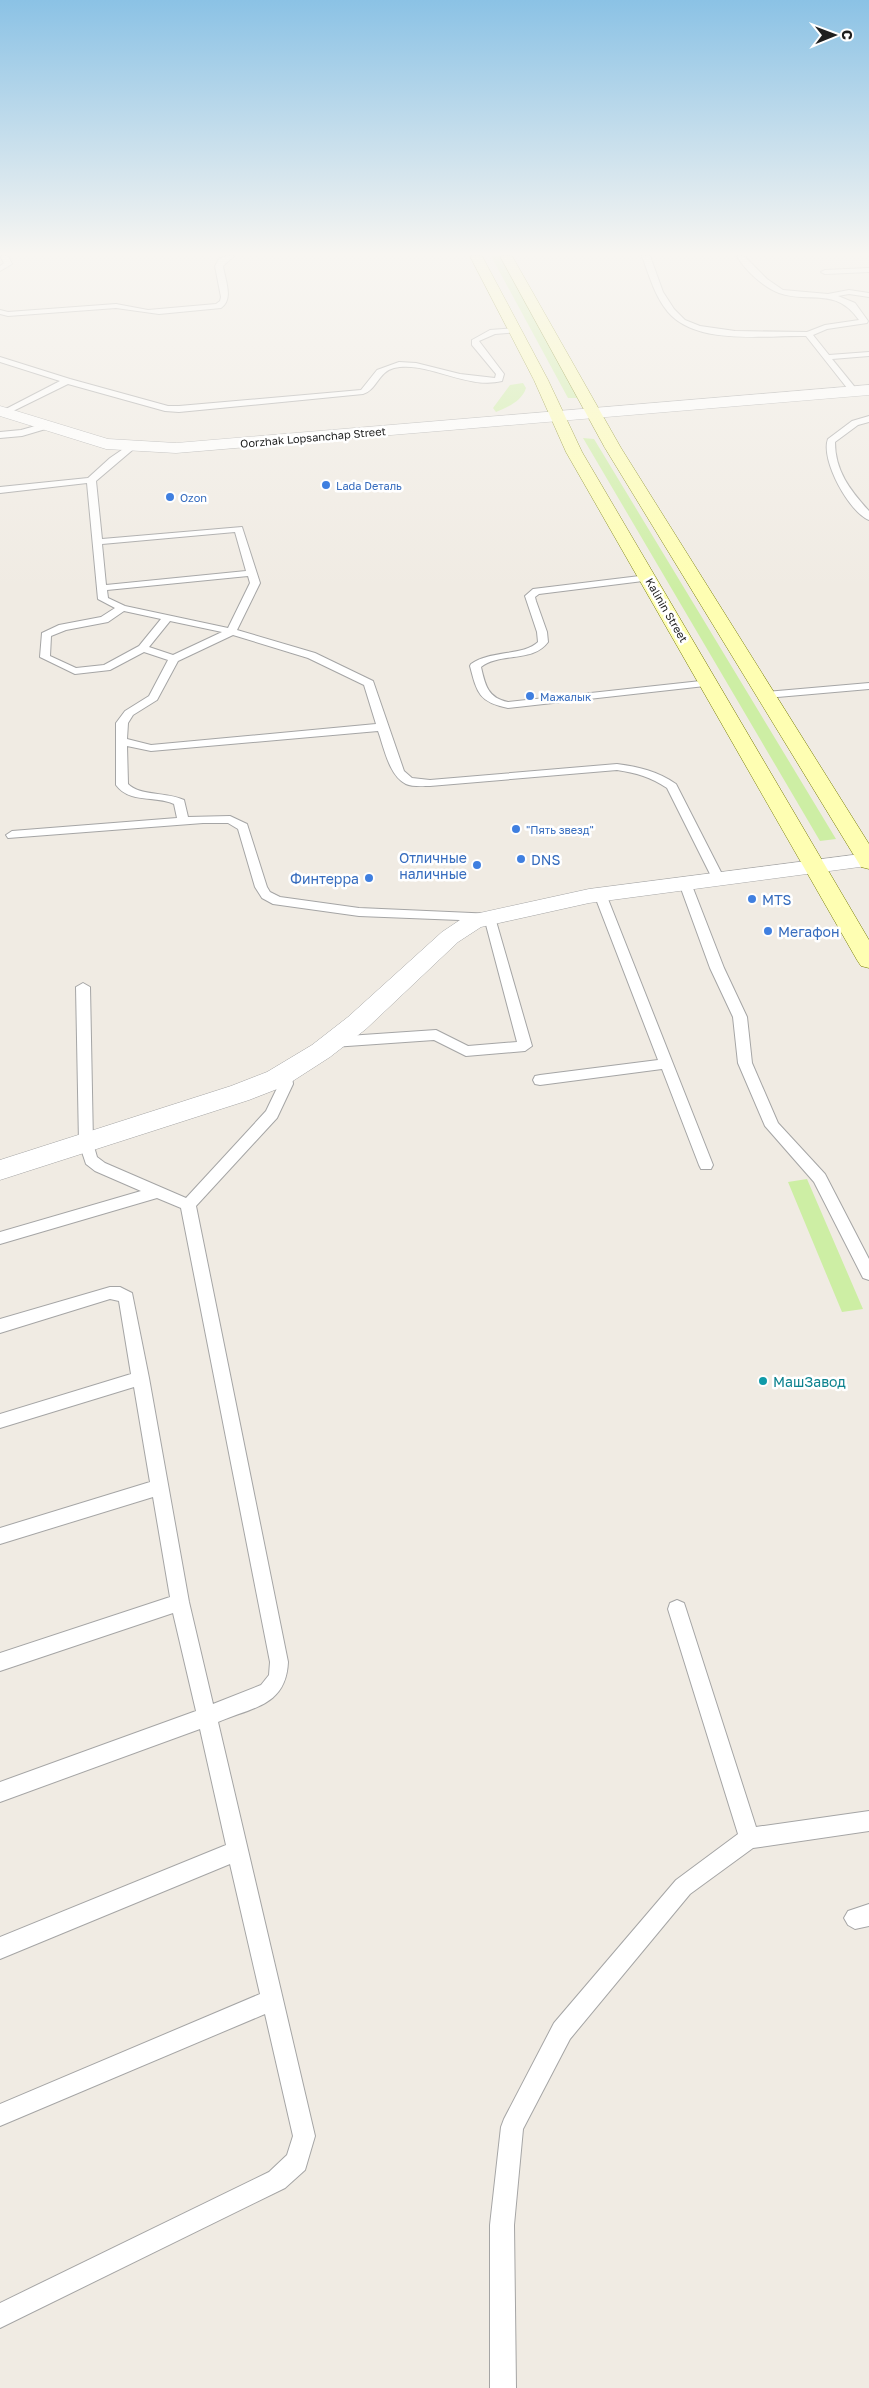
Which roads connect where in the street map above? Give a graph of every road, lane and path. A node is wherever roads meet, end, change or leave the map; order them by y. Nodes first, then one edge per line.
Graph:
1 (23, 367) edge
2 (389, 367) edge
3 (429, 367) edge
4 (495, 367) edge
5 (534, 367) edge
6 (568, 367) edge
7 (837, 367) edge
8 (67, 382) junction
9 (862, 390) edge
10 (2, 412) edge
11 (594, 414) junction
12 (558, 416) junction
13 (869, 419) edge
14 (46, 426) junction
15 (0, 434) edge
16 (132, 447) junction
17 (91, 480) junction
18 (0, 490) edge
19 (869, 517) edge
20 (98, 542) junction
21 (252, 573) junction
22 (648, 578) junction
23 (102, 588) junction
24 (122, 608) junction
25 (168, 617) junction
26 (231, 632) junction
27 (143, 648) junction
28 (174, 659) junction
29 (710, 683) junction
30 (869, 686) edge
31 (766, 695) junction
32 (382, 727) junction
33 (122, 741) junction
34 (184, 821) junction
35 (12, 835) dead end
36 (868, 861) edge
37 (815, 866) junction
38 (718, 878) junction
39 (685, 883) junction
40 (600, 894) junction
41 (490, 917) junction
42 (869, 960) edge
43 (83, 987) dead end
44 (333, 1042) junction
45 (666, 1064) junction
46 (286, 1074) junction
47 (540, 1080) dead end
48 (86, 1143) junction
49 (706, 1165) dead end
50 (0, 1170) edge
51 (158, 1192) junction
52 (188, 1205) junction
53 (0, 1238) edge
54 (869, 1274) edge
55 (0, 1326) edge
56 (141, 1378) junction
57 (0, 1421) edge
58 (160, 1487) junction
59 (0, 1536) edge
60 (180, 1602) junction
61 (676, 1609) dead end
62 (0, 1662) edge
63 (205, 1717) junction
64 (0, 1792) edge
65 (869, 1821) edge
66 (749, 1838) junction
67 (239, 1850) junction
68 (0, 1948) edge
69 (272, 2000) junction
70 (0, 2115) edge
71 (0, 2316) edge
72 (503, 2388) edge

1 - 8 lane
2 - 8 lane
3 - 4 lane
5 - 12 main road, Kalinin Street
6 - 11 main road
7 - 9 lane
8 - 10 lane
9 - 11 street, Oorzhak Lopsanchap Street
10 - 14 street, Oorzhak Lopsanchap Street
11 - 12 street, Oorzhak Lopsanchap Street
11 - 31 main road
12 - 16 street, Oorzhak Lopsanchap Street
12 - 22 main road, Kalinin Street
13 - 19 lane
14 - 15 lane
14 - 16 street, Oorzhak Lopsanchap Street
16 - 17 lane
17 - 18 lane
17 - 20 lane
20 - 21 lane
20 - 23 lane
21 - 23 lane
21 - 26 lane
22 - 29 main road, Kalinin Street
22 - 29 lane
23 - 24 lane
24 - 25 lane
24 - 27 lane
25 - 26 lane
25 - 27 lane
26 - 28 lane
26 - 32 lane
27 - 28 lane
28 - 33 lane
29 - 37 main road, Kalinin Street
30 - 31 lane
31 - 36 main road
32 - 33 lane
32 - 38 lane
33 - 34 lane
34 - 35 lane
34 - 41 lane
36 - 37 street
37 - 38 street
37 - 42 main road, Kalinin Street
38 - 39 street
39 - 40 street
39 - 54 lane
40 - 41 street
40 - 45 lane
41 - 44 street
41 - 44 lane
43 - 48 lane
44 - 46 street
45 - 47 lane
45 - 49 lane
46 - 48 street
46 - 52 lane
48 - 50 street
48 - 51 lane
51 - 52 lane
51 - 53 lane
52 - 63 lane
55 - 56 lane
56 - 57 lane
56 - 58 lane
58 - 59 lane
58 - 60 lane
60 - 62 lane
60 - 63 lane
61 - 66 lane
63 - 64 lane
63 - 67 lane
65 - 66 lane
66 - 72 lane
67 - 68 lane
67 - 69 lane
69 - 70 lane
69 - 71 lane

